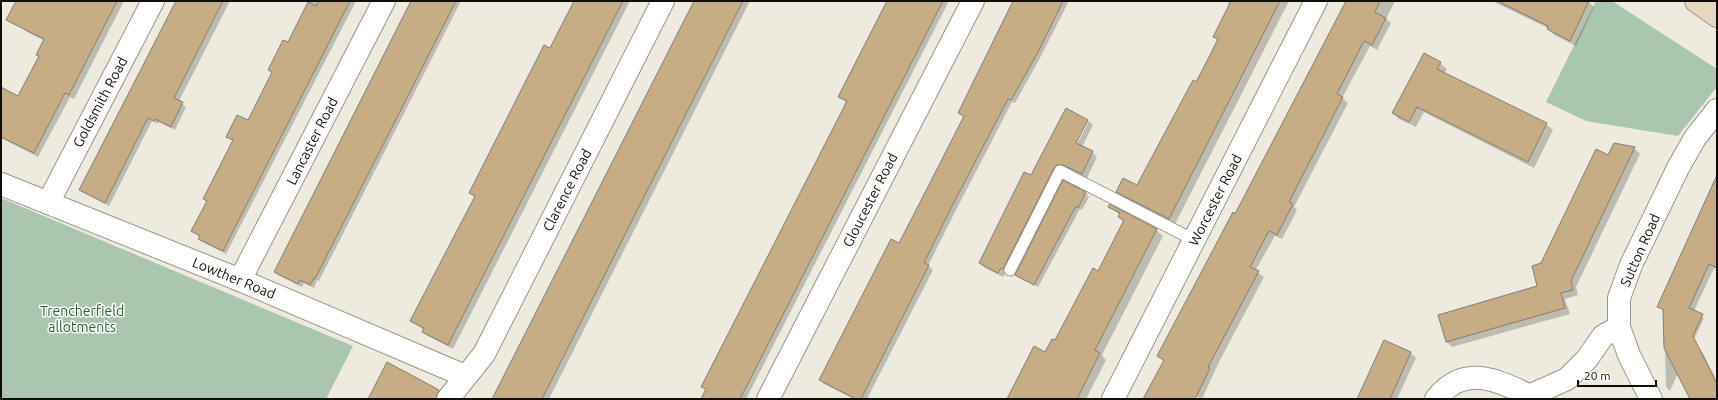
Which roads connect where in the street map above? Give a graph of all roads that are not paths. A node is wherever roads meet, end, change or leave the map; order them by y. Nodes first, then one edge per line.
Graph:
1 (153, 1) edge
2 (384, 1) edge
3 (663, 1) edge
4 (973, 1) edge
5 (1316, 1) edge
6 (1696, 1) edge
7 (1717, 16) edge
8 (1717, 110) edge
9 (1, 184) edge
10 (48, 203) junction
11 (1194, 240) junction
12 (1010, 270) dead end
13 (240, 280) junction
14 (1619, 327) junction
15 (465, 376) junction
16 (1533, 397) edge
17 (448, 399) edge
18 (768, 399) edge
19 (1113, 399) edge
20 (1436, 399) edge
21 (1651, 399) edge

1 - 10 street, Goldsmith Road
2 - 13 street, Lancaster Road
3 - 15 street, Clarence Road
4 - 18 street, Gloucester Road
5 - 11 street, Worcester Road
6 - 7 main road
8 - 14 street, Sutton Road
9 - 10 street, Lowther Road
10 - 13 street, Lowther Road
11 - 12 lane
11 - 19 street, Worcester Road
13 - 15 street, Lowther Road
14 - 16 street
14 - 21 street, Sutton Road
15 - 17 street, Clarence Road
16 - 20 street

